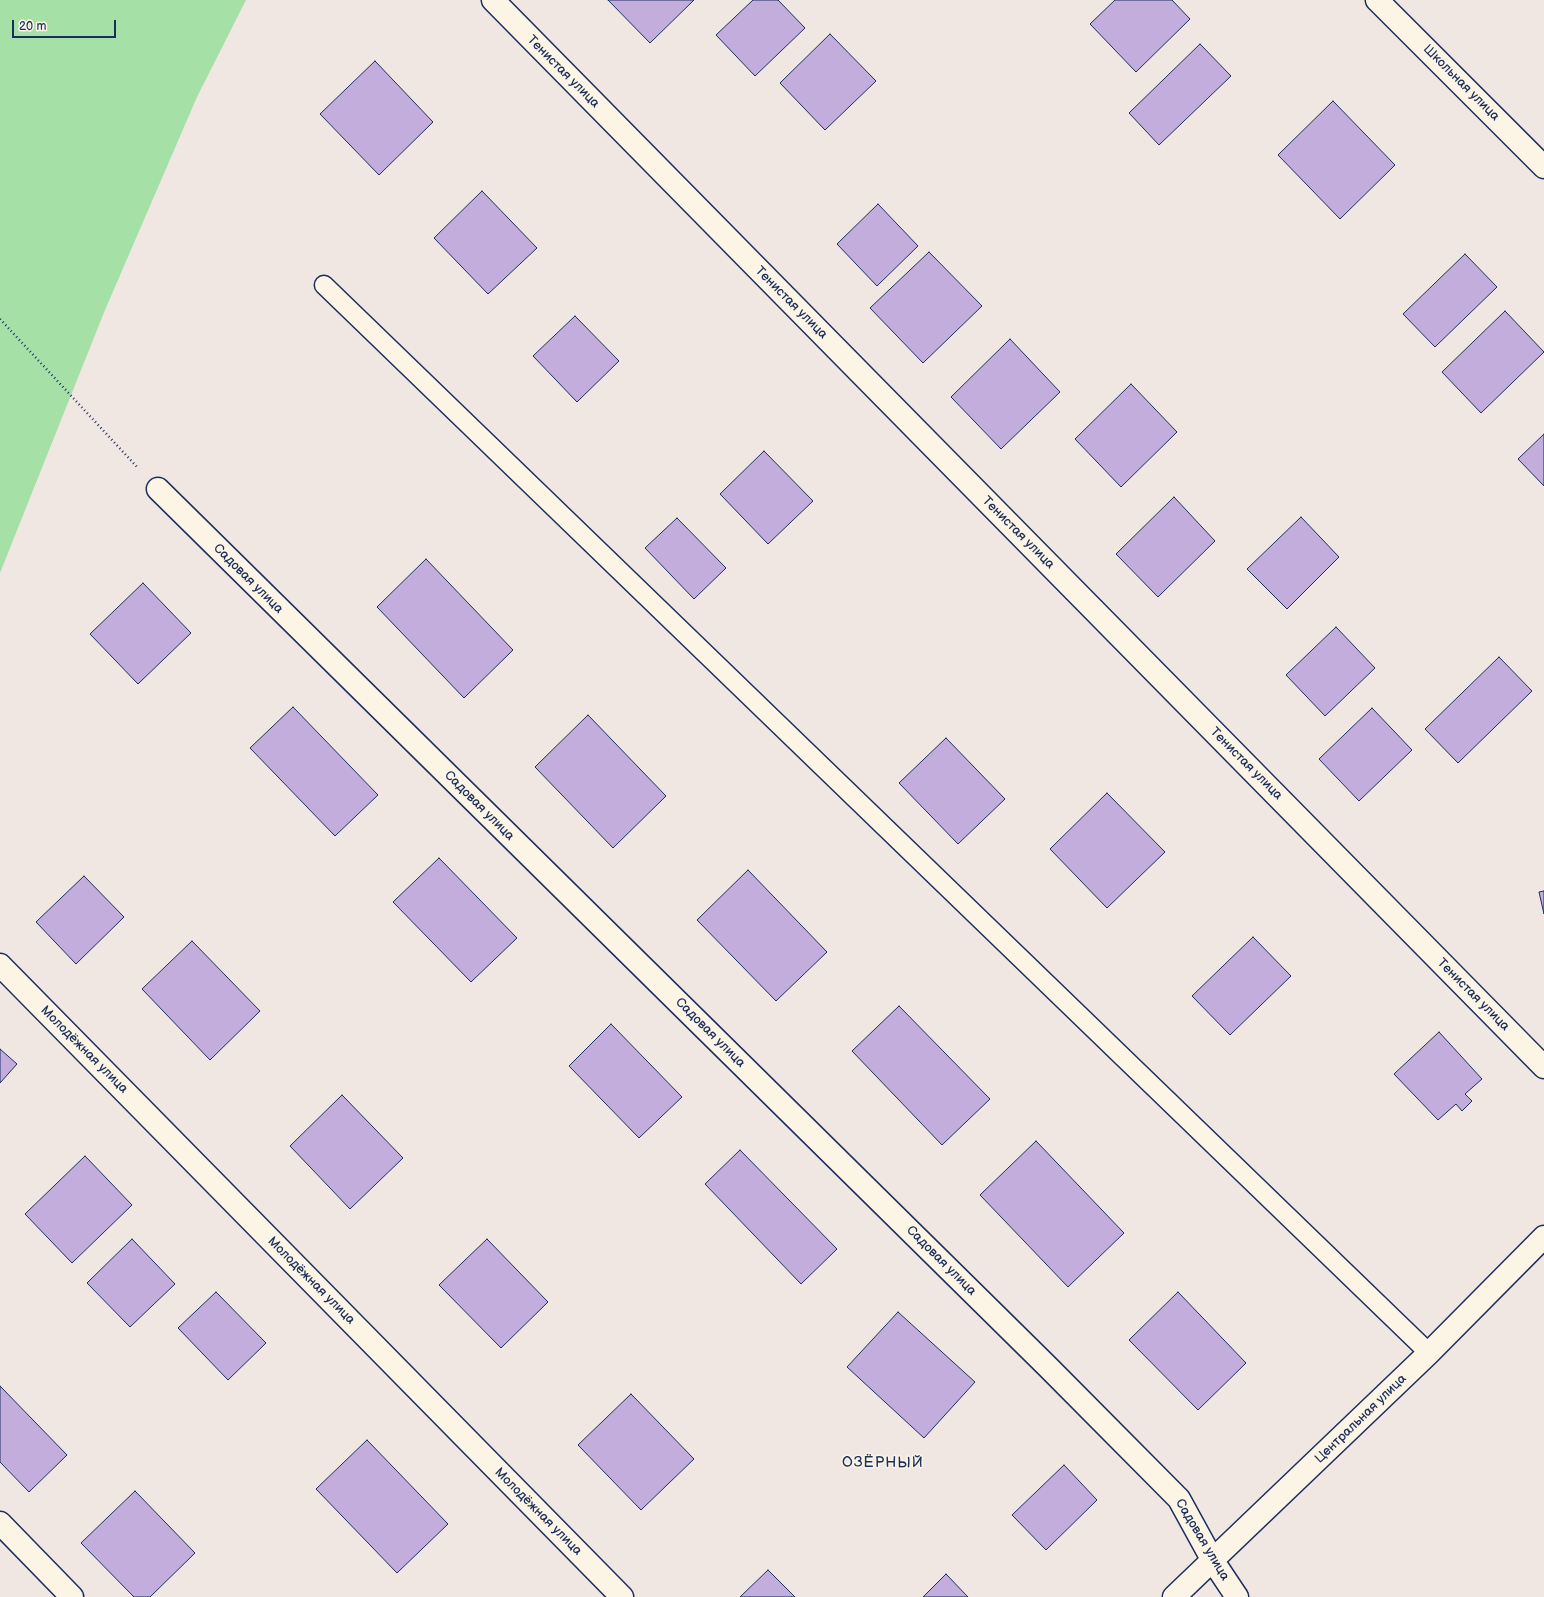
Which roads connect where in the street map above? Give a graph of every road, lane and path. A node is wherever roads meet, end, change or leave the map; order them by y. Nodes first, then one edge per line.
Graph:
1 (493, 0) edge
2 (1377, 0) edge
3 (1544, 167) edge
4 (324, 285) dead end
5 (0, 319) edge
6 (158, 489) joint
7 (0, 965) edge
8 (1544, 1067) edge
9 (1544, 1237) edge
10 (1429, 1353) junction
11 (0, 1523) edge
12 (1213, 1561) junction
13 (72, 1597) edge
14 (622, 1597) edge
15 (1174, 1597) edge
16 (1237, 1597) edge

1 - 8 street, Тенистая улица
2 - 3 street, Школьная улица
4 - 10 lane
5 - 6 path
6 - 12 street, Садовая улица
7 - 14 street, Молодёжная улица
9 - 10 street, Центральная улица
10 - 12 street, Центральная улица
11 - 13 street
12 - 15 street, Центральная улица
12 - 16 street, Садовая улица

